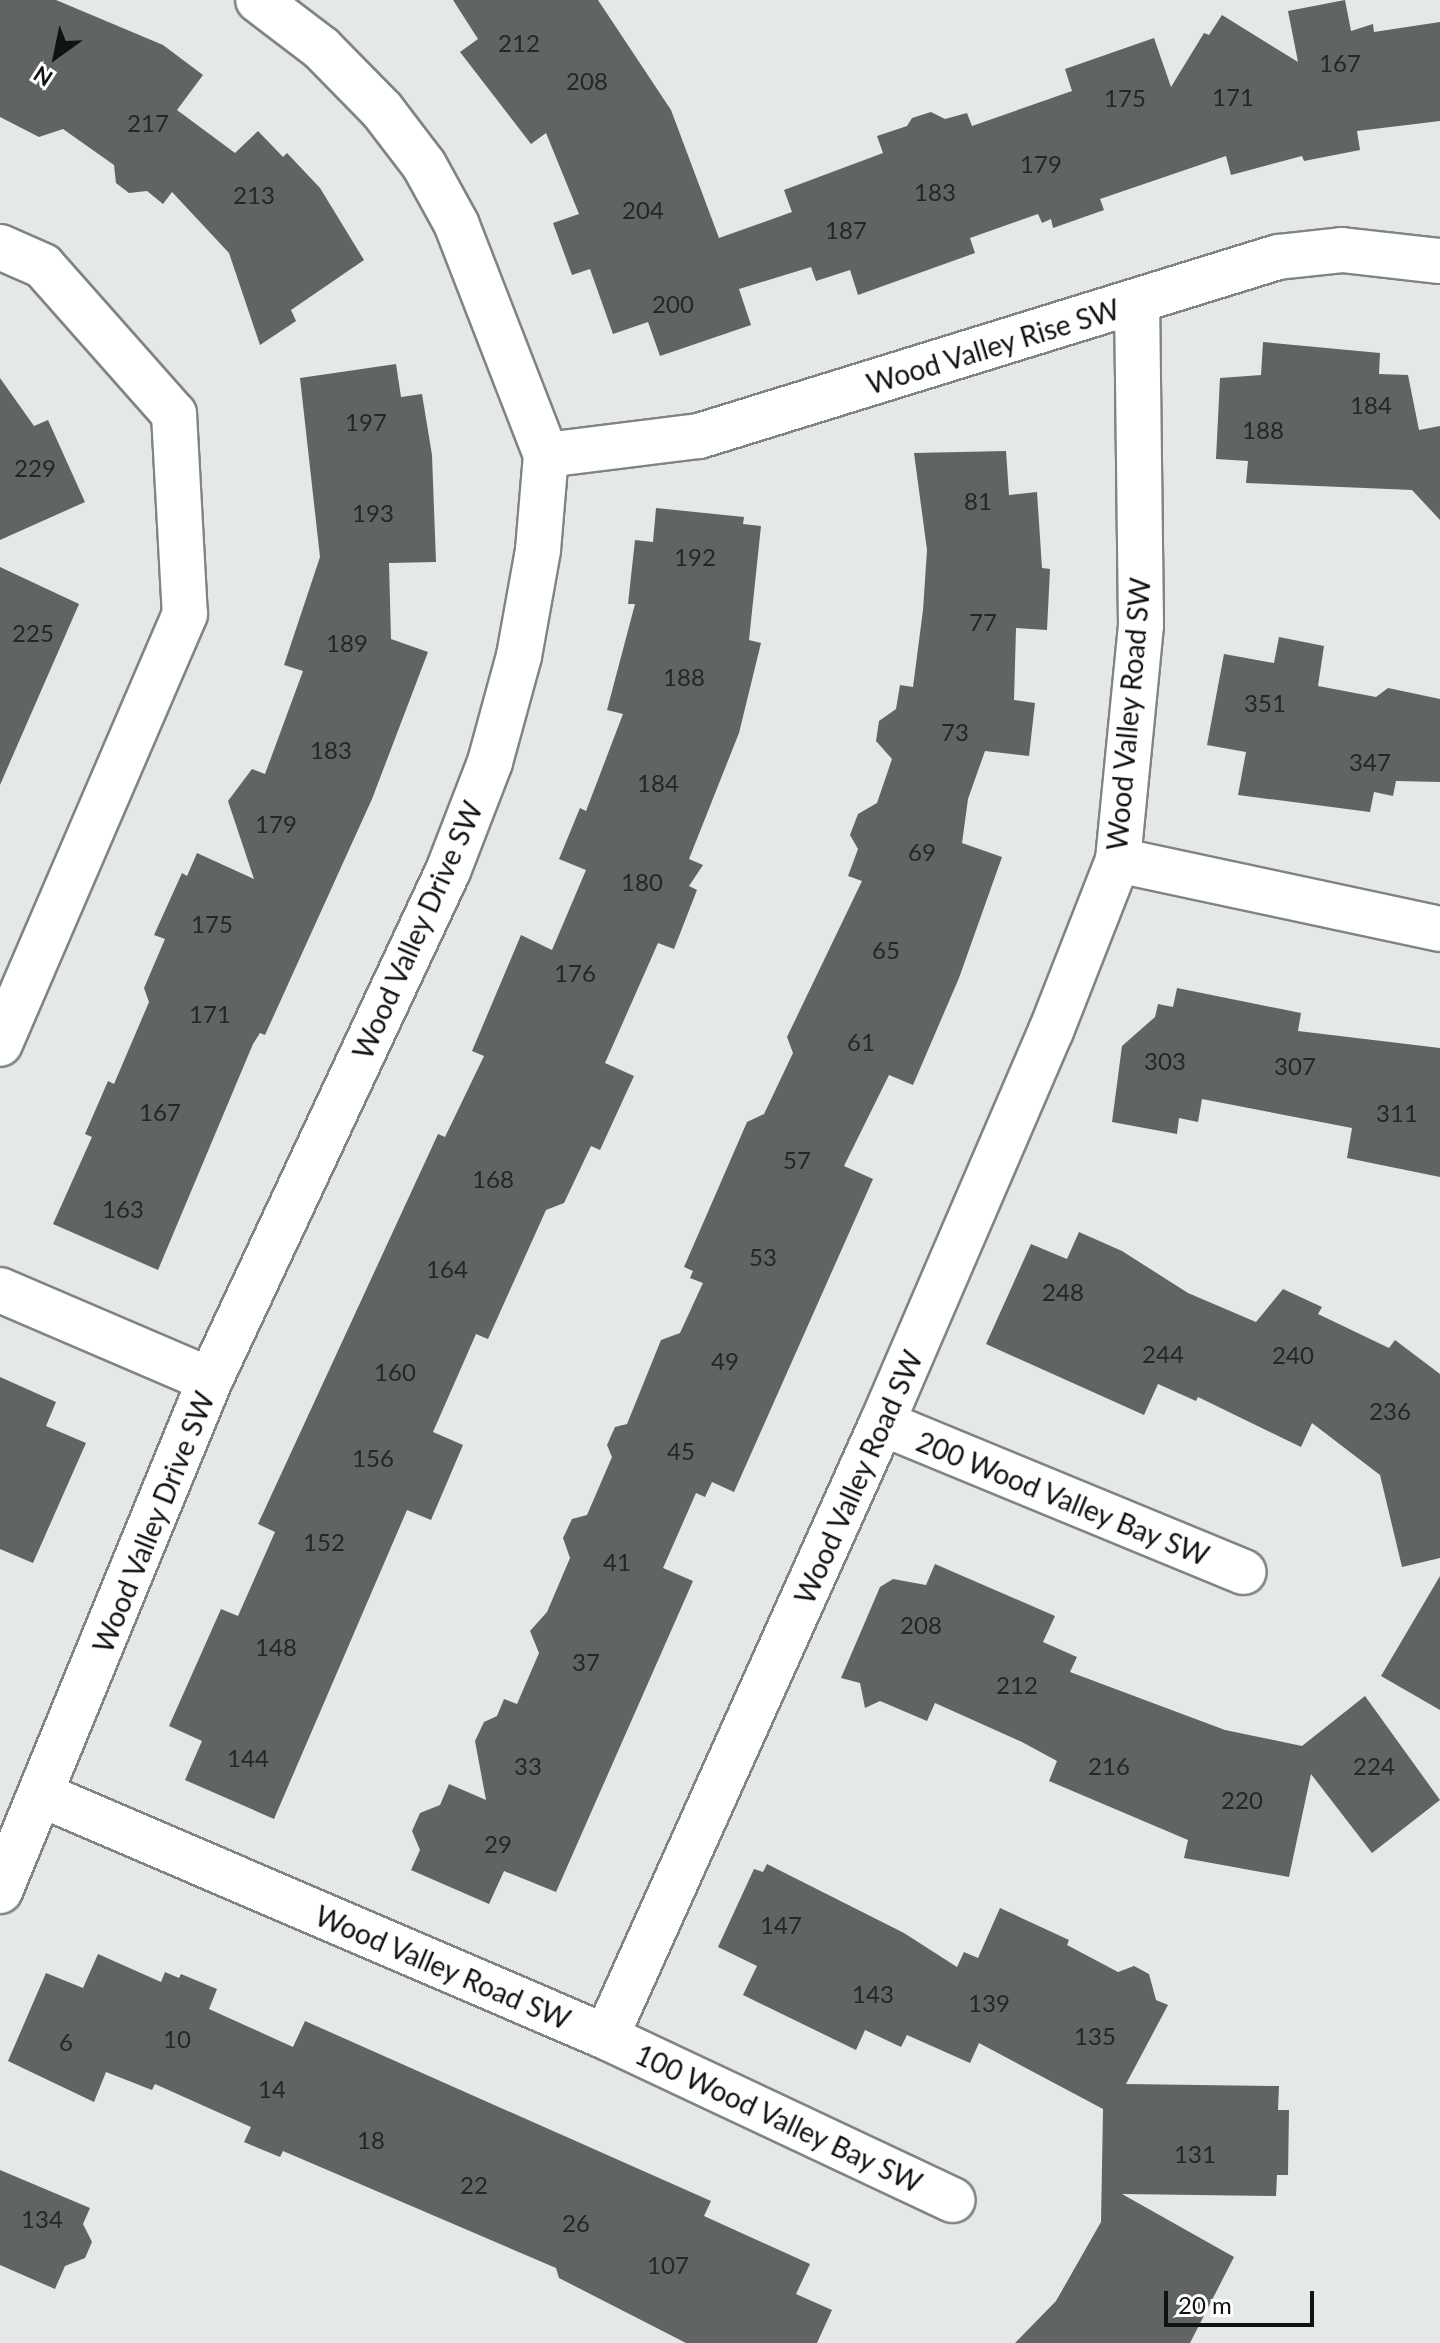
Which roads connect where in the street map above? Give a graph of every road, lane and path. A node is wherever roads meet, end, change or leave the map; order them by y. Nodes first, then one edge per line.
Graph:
1 (258, 0) edge
2 (0, 247) edge
3 (1440, 261) edge
4 (1137, 302) junction
5 (546, 455) junction
6 (1118, 860) junction
7 (1440, 929) edge
8 (0, 1044) edge
9 (0, 1290) edge
10 (210, 1380) junction
11 (882, 1423) junction
12 (1244, 1572) dead end
13 (42, 1795) junction
14 (0, 1891) edge
15 (606, 2037) junction
16 (953, 2200) dead end

1 - 5 street, Wood Valley Drive SW
2 - 8 street
3 - 4 street, Wood Valley Rise SW
4 - 5 street, Wood Valley Rise SW
4 - 6 street, Wood Valley Road SW
5 - 10 street, Wood Valley Drive SW
6 - 7 street
6 - 11 street, Wood Valley Road SW
9 - 10 street
10 - 13 street, Wood Valley Drive SW
11 - 12 street, 200 Wood Valley Bay SW
11 - 15 street, Wood Valley Road SW
13 - 14 street, Wood Valley Drive SW
13 - 15 street, Wood Valley Road SW
15 - 16 street, 100 Wood Valley Bay SW

